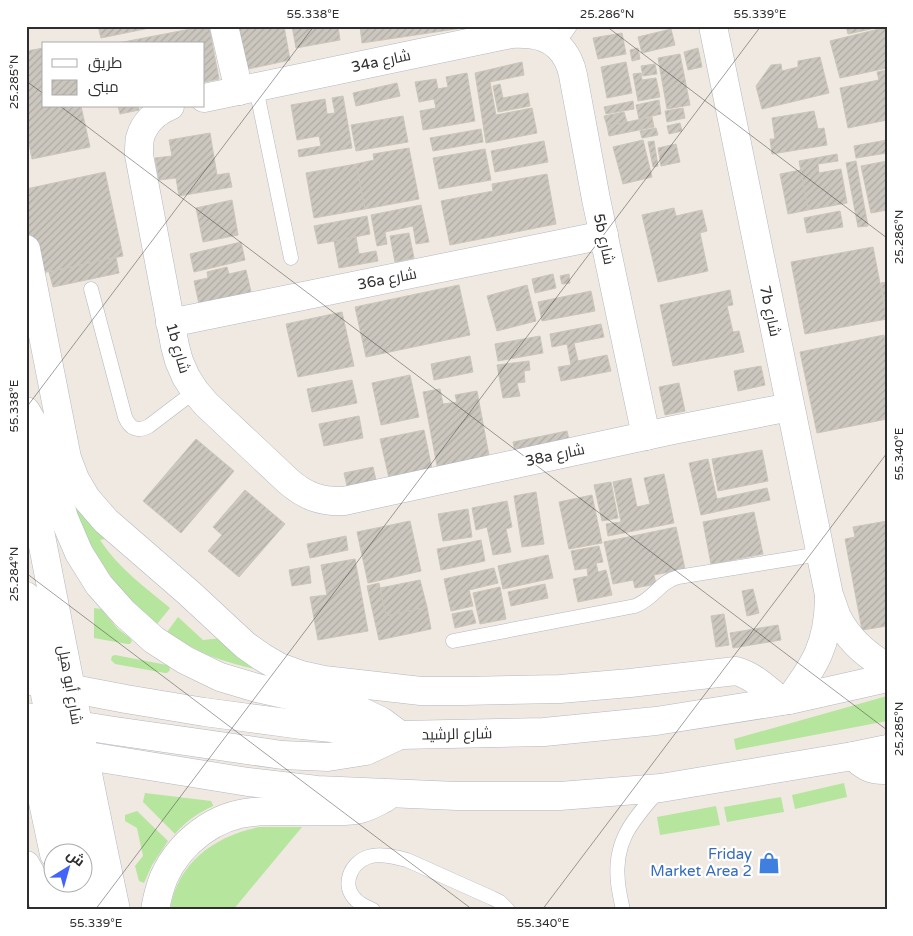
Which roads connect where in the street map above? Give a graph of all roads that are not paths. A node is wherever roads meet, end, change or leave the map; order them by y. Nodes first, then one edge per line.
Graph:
1 (224, 26) edge
2 (713, 26) edge
3 (490, 32) edge
4 (563, 36) edge
5 (248, 90) junction
6 (205, 98) edge
7 (166, 108) edge
8 (604, 235) junction
9 (26, 249) edge
10 (291, 258) dead end
11 (91, 290) dead end
12 (170, 323) junction
13 (195, 391) junction
14 (790, 407) junction
15 (26, 411) edge
16 (646, 436) junction
17 (26, 460) edge
18 (320, 500) joint
19 (820, 554) junction
20 (829, 595) junction
21 (26, 596) edge
22 (453, 642) dead end
23 (887, 667) edge
24 (887, 678) edge
25 (34, 682) edge
26 (71, 689) junction
27 (785, 701) junction
28 (35, 719) edge
29 (78, 725) junction
30 (400, 735) junction
31 (38, 748) edge
32 (887, 749) edge
33 (83, 755) junction
34 (853, 756) junction
35 (887, 770) edge
36 (661, 788) junction
37 (395, 793) junction
38 (52, 844) edge
39 (78, 844) edge
40 (26, 865) edge
41 (62, 894) edge
42 (89, 894) edge
43 (46, 910) edge
44 (65, 910) edge
45 (93, 910) edge
46 (116, 910) edge
47 (155, 910) edge
48 (373, 910) edge
49 (508, 910) edge
50 (623, 910) edge

1 - 5 street
2 - 14 street, 7b شارع
3 - 4 street, 34a شارع
3 - 5 street, 34a شارع
4 - 8 street, 5b شارع
5 - 6 street, 34a شارع
5 - 10 lane
7 - 12 street, 1b شارع
8 - 12 street, 36a شارع
8 - 16 street, 5b شارع
9 - 27 street
11 - 13 lane
12 - 13 street, 1b شارع
13 - 18 street, 1b شارع
14 - 16 street, 38a شارع
14 - 19 street, 7b شارع
15 - 30 street
16 - 18 street, 38a شارع
17 - 26 street, شارع أبو هيل
19 - 20 street, 7b شارع
19 - 22 lane
20 - 23 street, 7b شارع
20 - 27 street, 7b شارع
21 - 25 street
24 - 27 street, شارع الرشيد
25 - 26 street, شارع الرشيد
25 - 28 street
26 - 29 street, شارع أبو هيل
26 - 30 street, شارع الرشيد
27 - 30 street, شارع الرشيد
28 - 29 street
28 - 31 street
29 - 30 street
29 - 33 street, شارع أبو هيل
31 - 33 street
31 - 38 street
31 - 39 street
32 - 34 street
33 - 37 street
33 - 46 street, شارع أبو هيل
34 - 35 street
34 - 36 street
36 - 37 street
36 - 50 lane
37 - 47 street
40 - 43 street
41 - 44 street
42 - 45 street
48 - 49 lane

